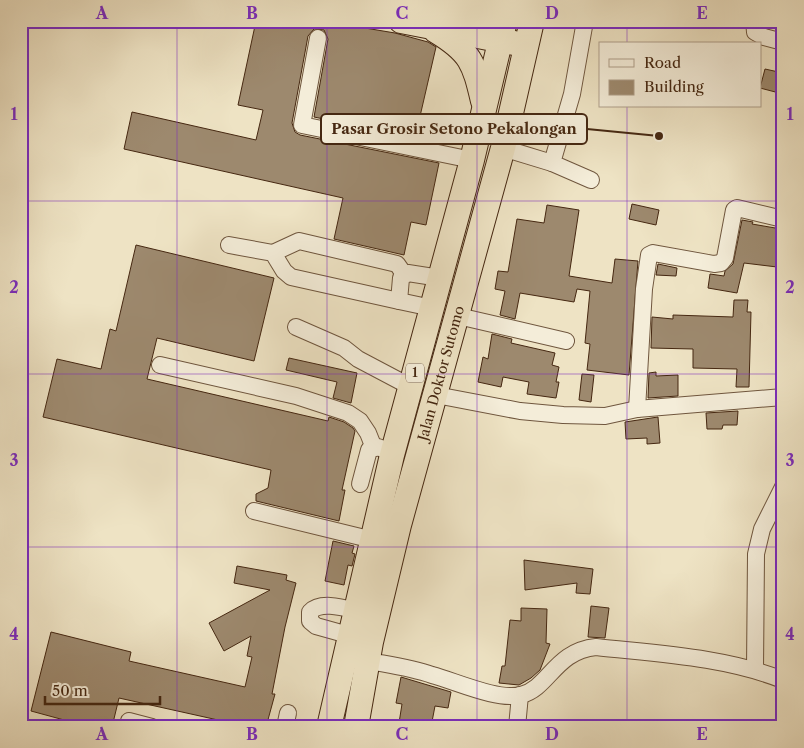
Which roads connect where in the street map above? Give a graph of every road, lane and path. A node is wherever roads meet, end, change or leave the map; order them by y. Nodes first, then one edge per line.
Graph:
1 (401, 21) edge
2 (585, 21) edge
3 (754, 21) edge
4 (503, 26) edge
5 (432, 29) junction
6 (529, 31) edge
7 (318, 38) dead end
8 (783, 42) edge
9 (484, 105) junction
10 (503, 148) junction
11 (472, 160) junction
12 (552, 163) junction
13 (591, 180) dead end
14 (783, 219) edge
15 (229, 245) dead end
16 (274, 253) junction
17 (404, 274) junction
18 (440, 278) junction
19 (399, 302) junction
20 (432, 308) junction
21 (458, 316) junction
22 (296, 327) dead end
23 (566, 341) dead end
24 (160, 365) dead end
25 (411, 388) junction
26 (436, 396) junction
27 (783, 397) edge
28 (637, 409) junction
29 (383, 451) junction
30 (417, 462) junction
31 (360, 484) dead end
32 (783, 487) edge
33 (254, 511) dead end
34 (372, 540) junction
35 (367, 613) junction
36 (364, 646) junction
37 (755, 669) junction
38 (783, 680) edge
39 (520, 696) junction
40 (129, 721) dead end
41 (152, 727) edge
42 (330, 727) edge
43 (356, 727) edge
44 (517, 727) edge

1 - 5 highway
2 - 12 street
3 - 8 street
4 - 5 highway
4 - 6 highway
4 - 9 highway, Jalan Doktor Sutomo / 1
5 - 9 highway
6 - 10 highway, Jalan Doktor Sutomo / 1
7 - 11 street
9 - 11 highway, Jalan Doktor Sutomo / 1
10 - 12 street
10 - 21 highway, Jalan Doktor Sutomo / 1
11 - 18 highway, Jalan Doktor Sutomo / 1
12 - 13 street
14 - 28 street
15 - 16 street
16 - 17 street
16 - 19 street
17 - 18 street
17 - 19 street
18 - 20 highway, Jalan Doktor Sutomo / 1
19 - 20 street
20 - 25 highway, Jalan Doktor Sutomo / 1
21 - 23 street
21 - 26 highway, Jalan Doktor Sutomo / 1
22 - 25 street
24 - 29 street
25 - 29 highway, Jalan Doktor Sutomo / 1
26 - 28 street
26 - 30 highway, Jalan Doktor Sutomo / 1
27 - 28 street
29 - 30 street
29 - 31 street
29 - 34 highway, Jalan Doktor Sutomo / 1
30 - 35 highway, Jalan Doktor Sutomo / 1
32 - 37 street
33 - 34 street
34 - 35 highway, Jalan Doktor Sutomo / 1
35 - 36 highway, Jalan Doktor Sutomo / 1
35 - 36 street
36 - 39 street
36 - 42 highway, Jalan Doktor Sutomo / 1
36 - 43 highway, Jalan Doktor Sutomo / 1
37 - 38 street
37 - 39 street
39 - 44 street
40 - 41 street

